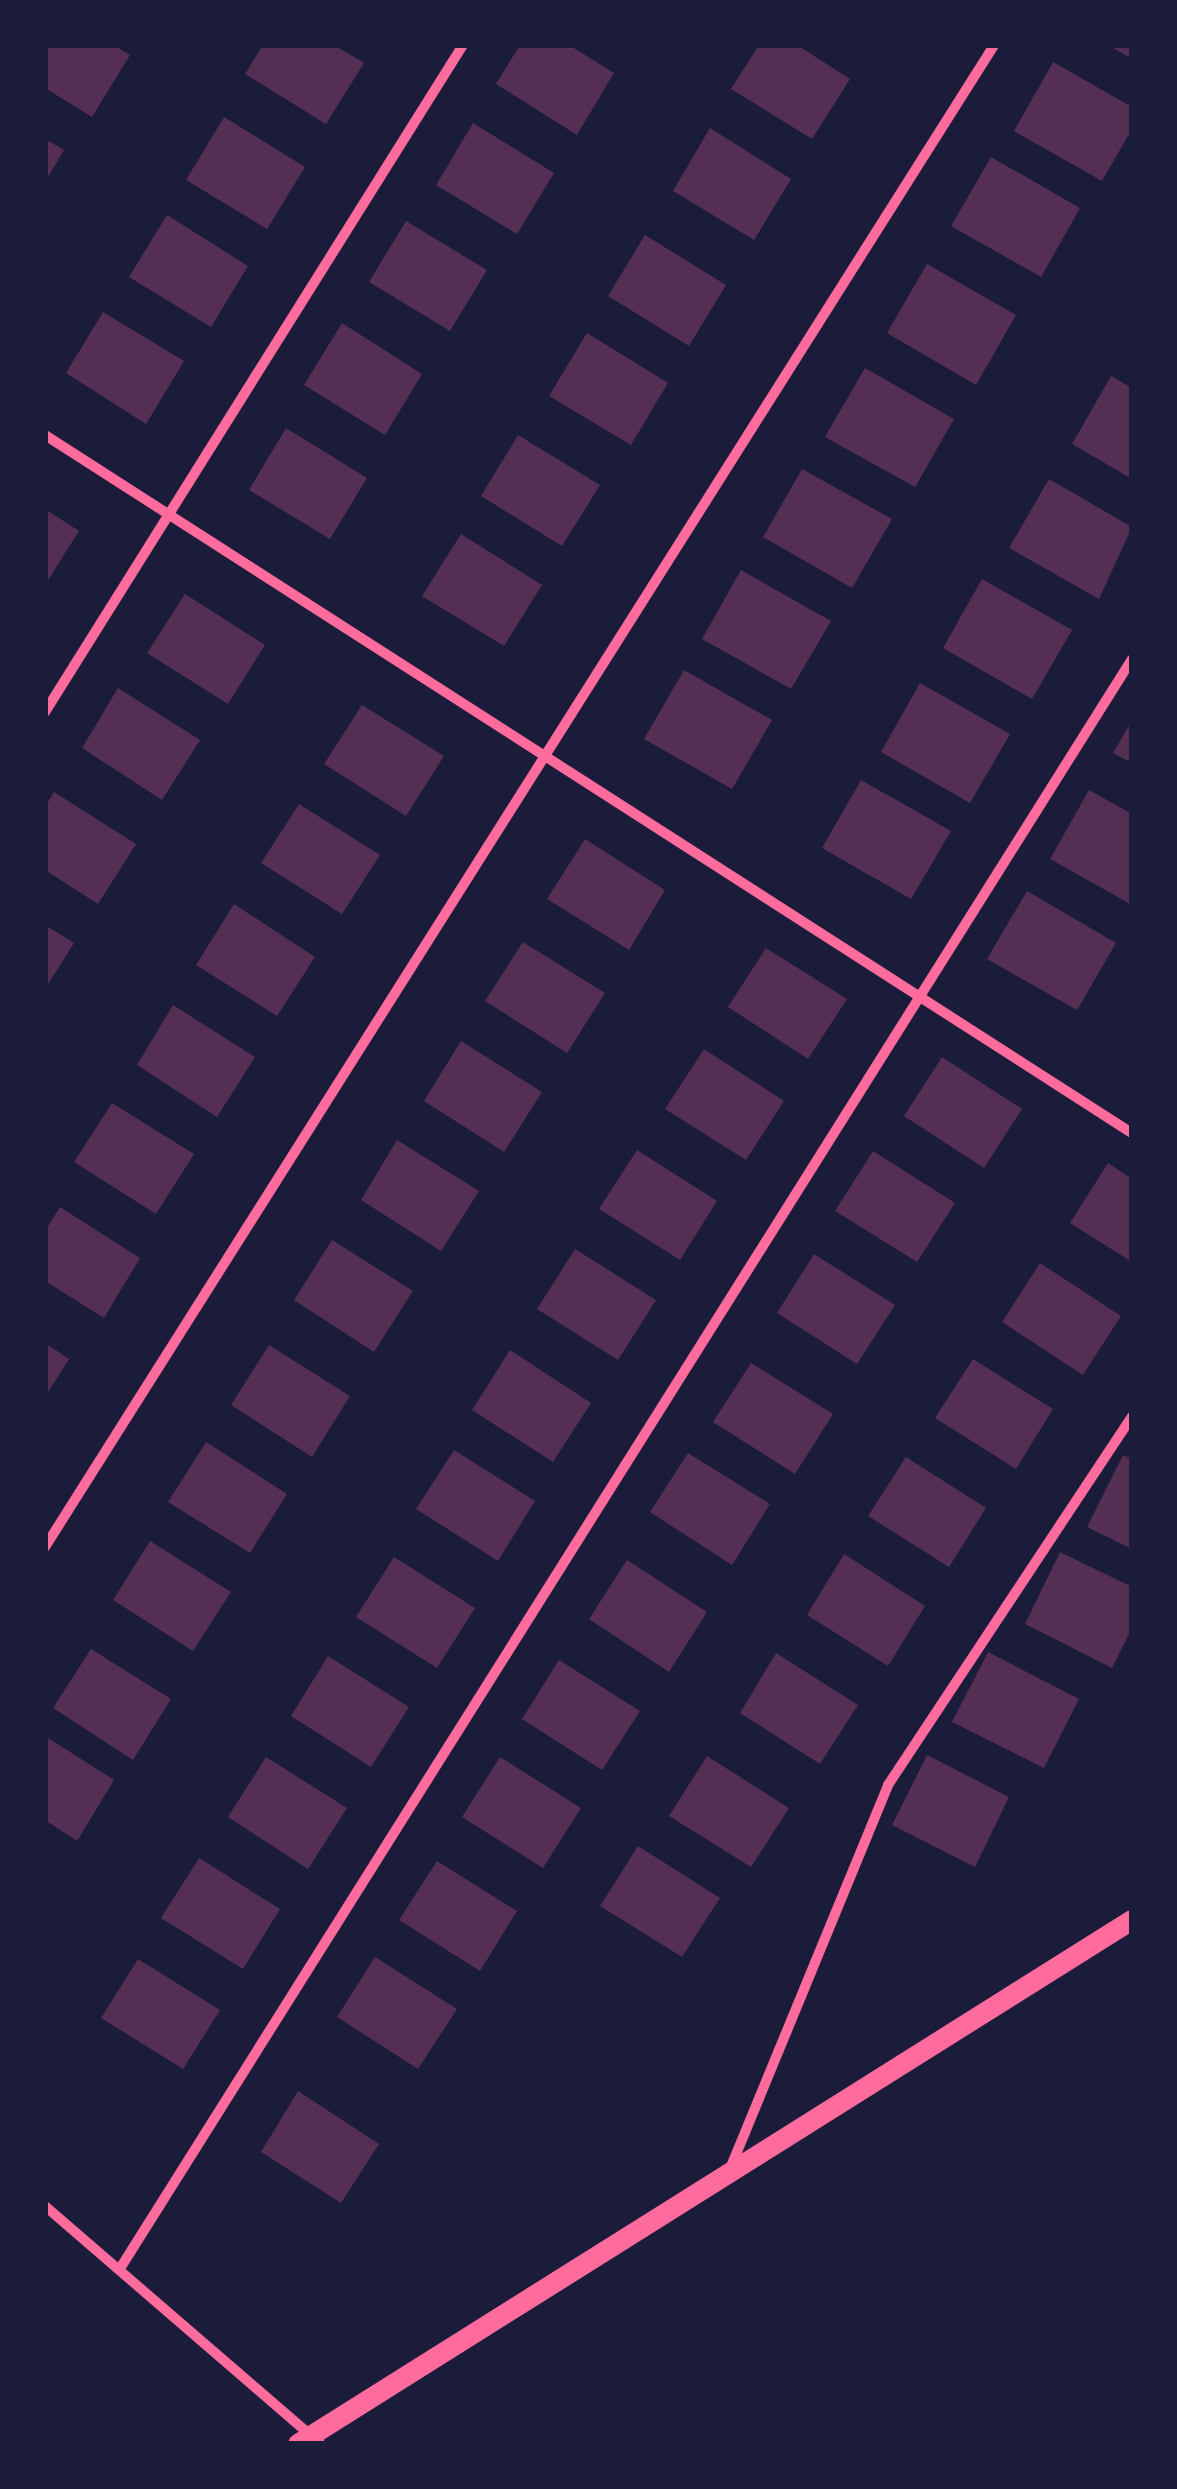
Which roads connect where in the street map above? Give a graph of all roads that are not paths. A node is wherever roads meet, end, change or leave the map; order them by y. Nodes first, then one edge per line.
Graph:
1 (463, 45) edge
2 (994, 45) edge
3 (45, 435) edge
4 (167, 513) junction
5 (1132, 658) edge
6 (45, 712) edge
7 (539, 752) junction
8 (924, 999) junction
9 (1132, 1133) edge
10 (1132, 1417) edge
11 (45, 1548) edge
12 (1132, 1920) edge
13 (732, 2164) junction
14 (45, 2206) edge
15 (121, 2267) junction
16 (310, 2441) edge

1 - 4 street
2 - 7 street
3 - 4 street
4 - 6 street
4 - 7 street
5 - 8 street
7 - 8 street
7 - 11 street
8 - 9 street
8 - 15 street
10 - 13 street
12 - 13 main road
13 - 16 main road
14 - 15 street
15 - 16 street

